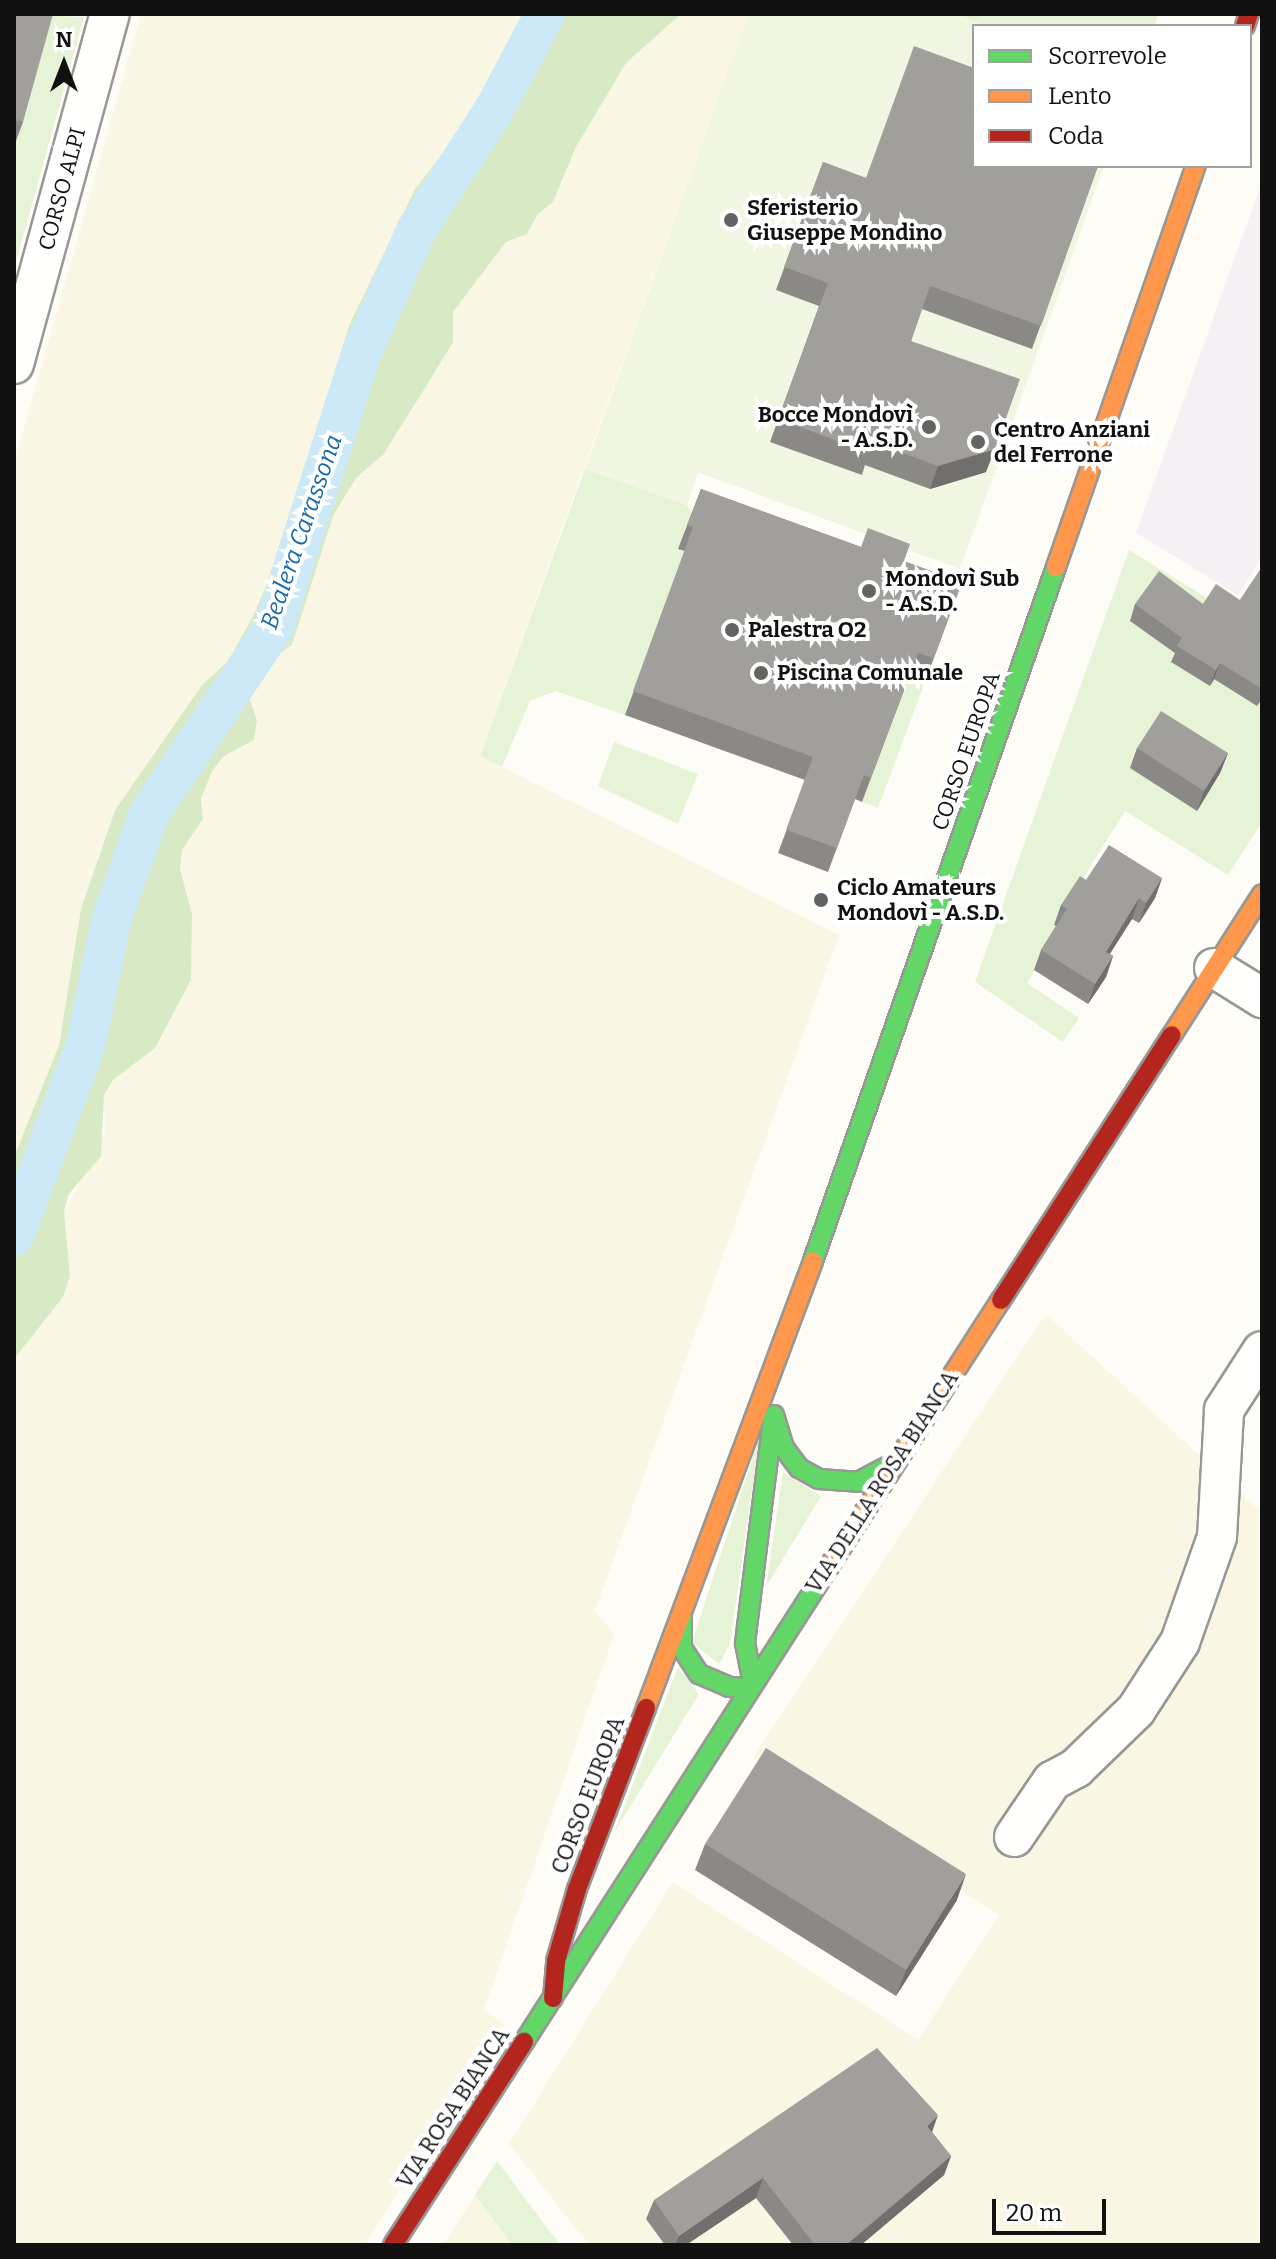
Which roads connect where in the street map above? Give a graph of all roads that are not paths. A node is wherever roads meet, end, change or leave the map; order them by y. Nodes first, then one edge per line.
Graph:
1 (110, 14) edge
2 (1195, 168) edge
3 (14, 364) edge
4 (1262, 894) edge
5 (1214, 968) junction
6 (1262, 998) edge
7 (1262, 1351) edge
8 (781, 1353) junction
9 (774, 1415) junction
10 (892, 1464) junction
11 (682, 1613) junction
12 (752, 1686) junction
13 (1014, 1837) dead end
14 (553, 1998) junction
15 (393, 2245) edge

1 - 3 street, CORSO ALPI
2 - 8 street, CORSO EUROPA
4 - 5 street, VIA DELLA ROSA BIANCA
5 - 6 street
5 - 10 street, VIA DELLA ROSA BIANCA
7 - 13 street
8 - 9 street, CORSO EUROPA
8 - 11 street, CORSO EUROPA
9 - 10 street, CORSO EUROPA
9 - 12 street, CORSO EUROPA
10 - 12 street, VIA DELLA ROSA BIANCA
11 - 12 street, CORSO EUROPA
11 - 14 street, CORSO EUROPA
12 - 14 street, VIA DELLA ROSA BIANCA
14 - 15 street, VIA ROSA BIANCA

